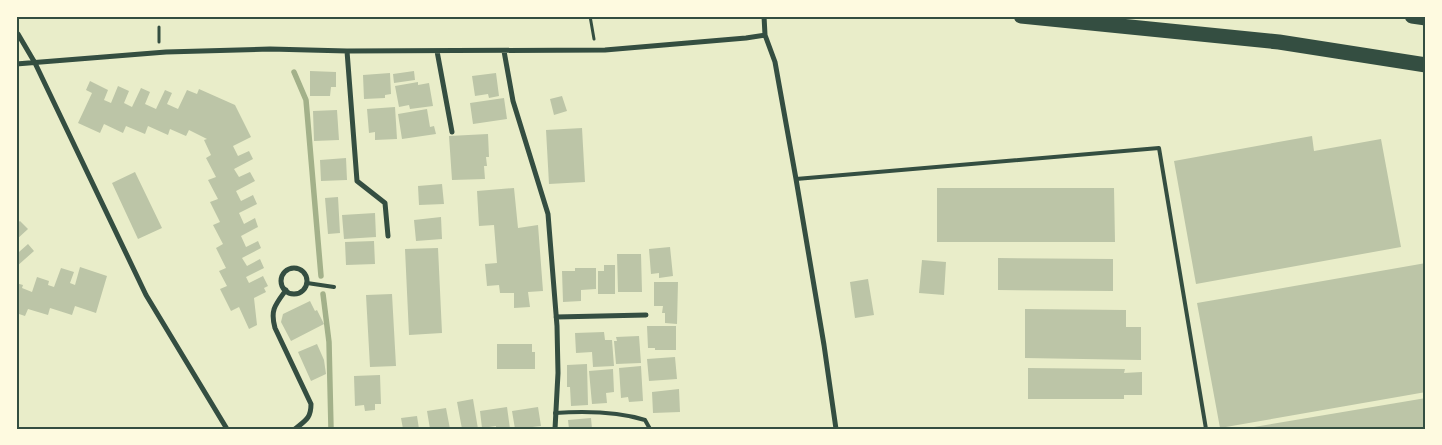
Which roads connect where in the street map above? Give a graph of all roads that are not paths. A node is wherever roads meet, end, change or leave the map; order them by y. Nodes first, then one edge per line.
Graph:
1 (764, 16) edge
2 (1021, 16) edge
3 (1412, 16) edge
4 (1416, 17) edge
5 (1426, 18) edge
6 (18, 34) dead end
7 (765, 35) junction
8 (504, 50) junction
9 (437, 51) junction
10 (347, 52) junction
11 (34, 63) junction
12 (16, 64) edge
13 (1426, 65) edge
14 (452, 132) dead end
15 (796, 179) junction
16 (388, 236) dead end
17 (307, 283) junction
18 (334, 286) dead end
19 (286, 290) junction
20 (646, 315) dead end
21 (556, 317) junction
22 (555, 413) junction
23 (226, 429) edge
24 (295, 429) edge
25 (555, 429) edge
26 (650, 429) edge
27 (836, 429) edge
28 (1206, 429) edge

1 - 7 street
2 - 13 highway
3 - 4 highway
4 - 5 highway
6 - 11 street
7 - 8 street
7 - 15 street
8 - 9 street
8 - 21 street
9 - 10 street
9 - 14 street
10 - 11 street
10 - 16 street
11 - 12 street
11 - 23 street
15 - 27 street
15 - 28 lane
17 - 18 lane
17 - 19 street
17 - 19 street
19 - 24 street
20 - 21 street
21 - 22 street
22 - 25 street
22 - 26 lane

